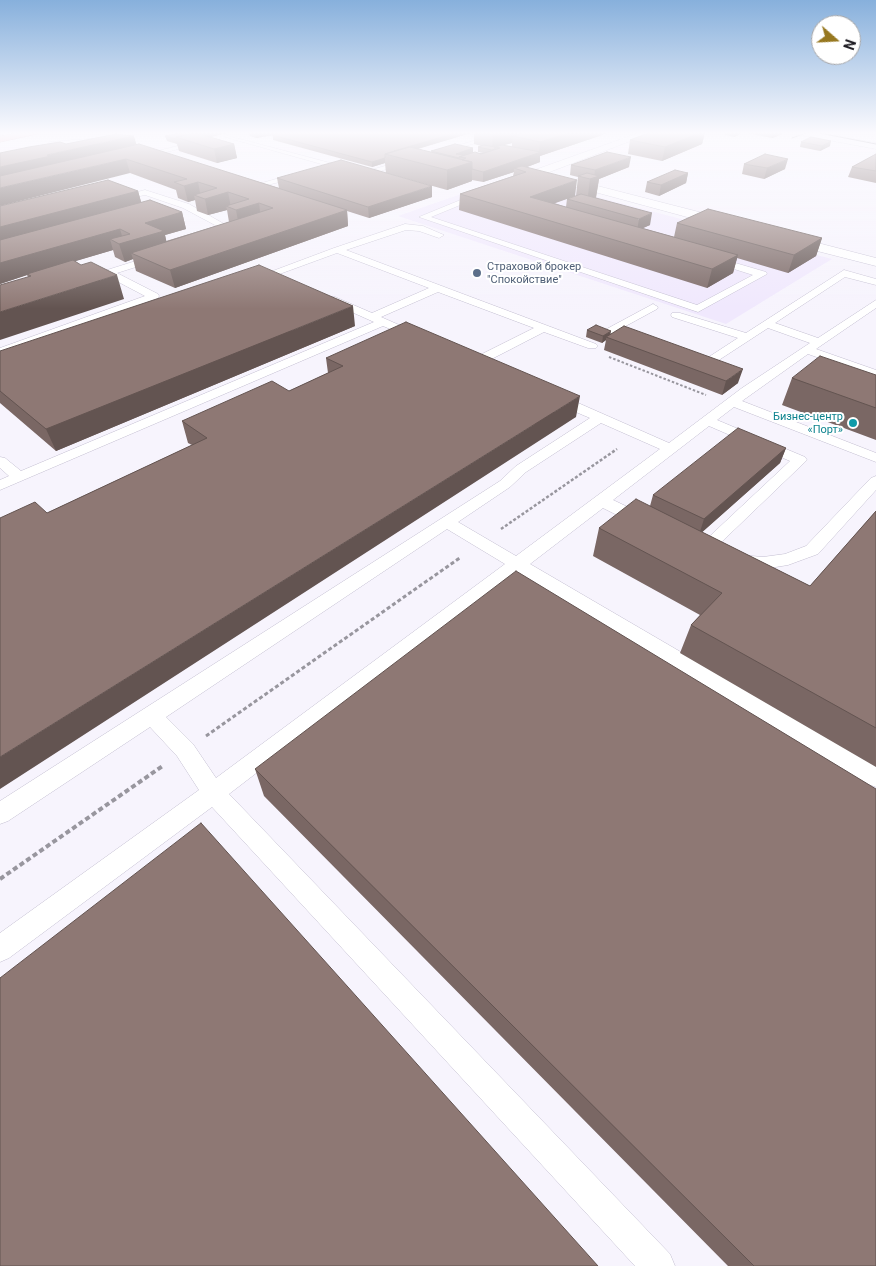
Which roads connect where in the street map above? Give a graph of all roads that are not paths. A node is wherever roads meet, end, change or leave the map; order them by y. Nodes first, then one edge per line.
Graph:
1 (593, 191) edge
2 (488, 192) edge
3 (108, 201) edge
4 (744, 228) edge
5 (772, 235) edge
6 (448, 238) dead end
7 (217, 239) edge
8 (337, 250) junction
9 (172, 253) edge
10 (707, 258) edge
11 (876, 262) edge
12 (108, 273) junction
13 (273, 273) junction
14 (72, 280) edge
15 (291, 281) edge
16 (876, 282) edge
17 (245, 283) edge
18 (438, 288) junction
19 (318, 293) edge
20 (635, 301) dead end
21 (876, 303) edge
22 (653, 307) junction
23 (378, 319) junction
24 (766, 324) junction
25 (542, 328) junction
26 (607, 332) edge
27 (747, 337) junction
28 (433, 344) edge
29 (592, 346) road end
30 (813, 346) junction
31 (0, 352) edge
32 (702, 366) edge
33 (493, 370) edge
34 (876, 374) edge
35 (547, 394) edge
36 (731, 403) junction
37 (600, 418) junction
38 (708, 421) junction
39 (671, 449) junction
40 (876, 458) edge
41 (0, 461) edge
42 (19, 476) junction
43 (876, 481) edge
44 (0, 485) edge
45 (602, 501) junction
46 (447, 522) junction
47 (653, 526) edge
48 (686, 542) edge
49 (716, 554) junction
50 (517, 564) junction
51 (151, 715) junction
52 (876, 777) edge
53 (213, 792) junction
54 (0, 814) edge
55 (0, 949) edge
56 (658, 1266) edge

1 - 4 street
2 - 10 lane
3 - 7 lane
5 - 11 street
6 - 8 lane
8 - 13 lane
8 - 18 lane
9 - 12 lane
12 - 14 lane
12 - 31 lane
13 - 15 lane
13 - 17 lane
16 - 24 lane
18 - 23 lane
18 - 25 lane
19 - 23 lane
20 - 22 lane
21 - 30 lane
22 - 26 lane
22 - 27 lane
23 - 28 lane
23 - 42 lane
24 - 27 lane
24 - 30 lane
25 - 29 lane
25 - 33 lane
27 - 32 lane
30 - 34 lane
30 - 36 lane
35 - 37 lane
36 - 38 lane
36 - 40 lane
37 - 39 lane
37 - 46 lane
38 - 39 lane
38 - 49 lane
39 - 45 lane
41 - 42 lane
42 - 44 lane
43 - 49 lane
45 - 47 lane
45 - 50 lane
46 - 50 lane
46 - 51 lane
48 - 49 lane
50 - 52 lane
50 - 53 lane
51 - 53 lane
51 - 54 lane
53 - 55 lane
53 - 56 lane

